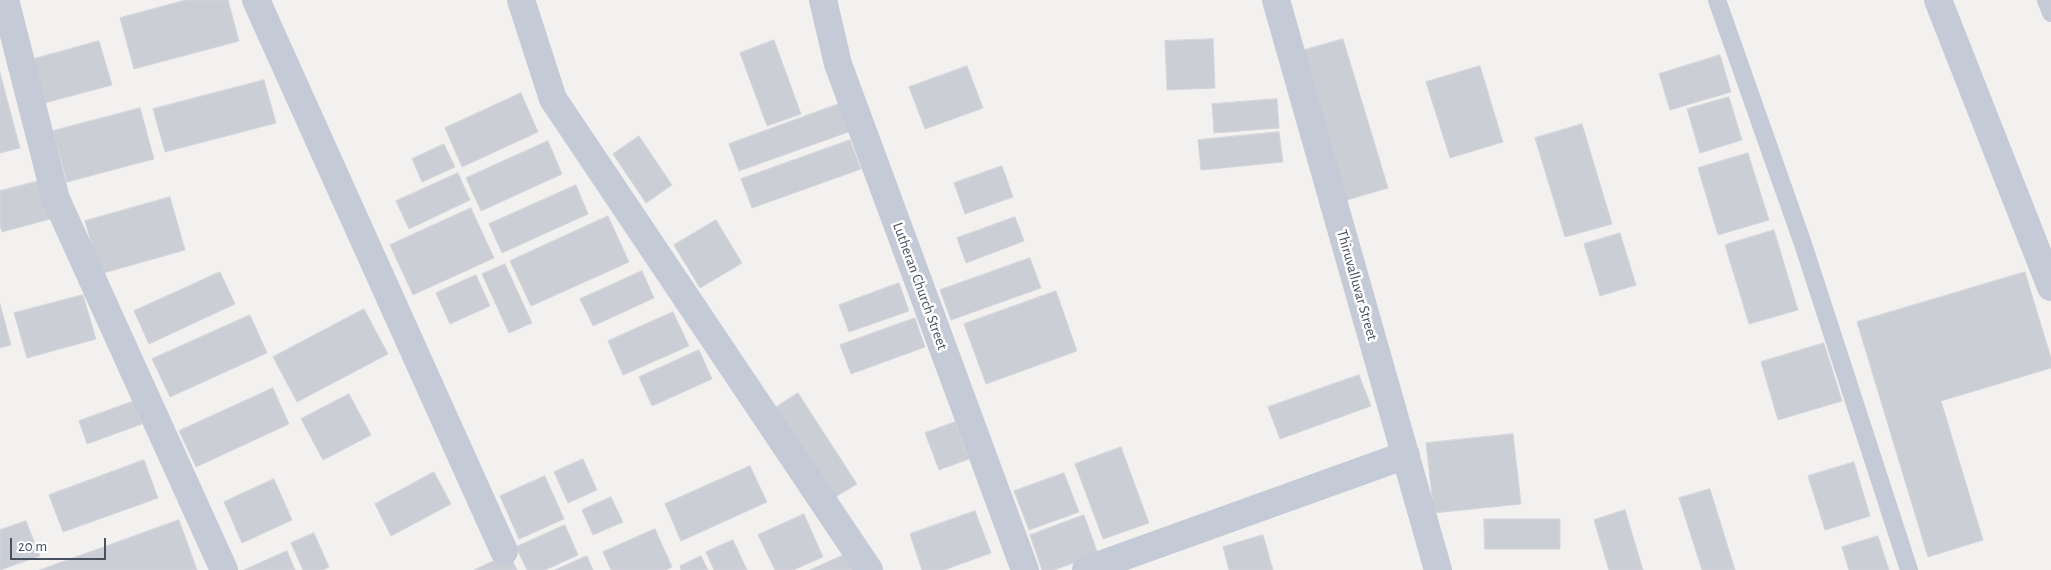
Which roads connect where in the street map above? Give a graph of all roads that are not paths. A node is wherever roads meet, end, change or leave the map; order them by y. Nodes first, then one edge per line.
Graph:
1 (5, 0) edge
2 (256, 0) edge
3 (521, 0) edge
4 (823, 0) edge
5 (1276, 0) edge
6 (1717, 0) edge
7 (1938, 0) edge
8 (2046, 0) edge
9 (2051, 13) edge
10 (2051, 287) edge
11 (1406, 455) junction
12 (504, 551) dead end
13 (224, 570) edge
14 (869, 570) edge
15 (1024, 570) edge
16 (1086, 570) edge
17 (1438, 570) edge
18 (1909, 570) edge

1 - 13 street
2 - 12 street
3 - 14 street
4 - 15 street, Lutheran Church Street
5 - 11 street, Thiruvalluvar Street
6 - 18 lane
7 - 10 street
8 - 9 lane
11 - 16 street
11 - 17 street, Thiruvalluvar Street

